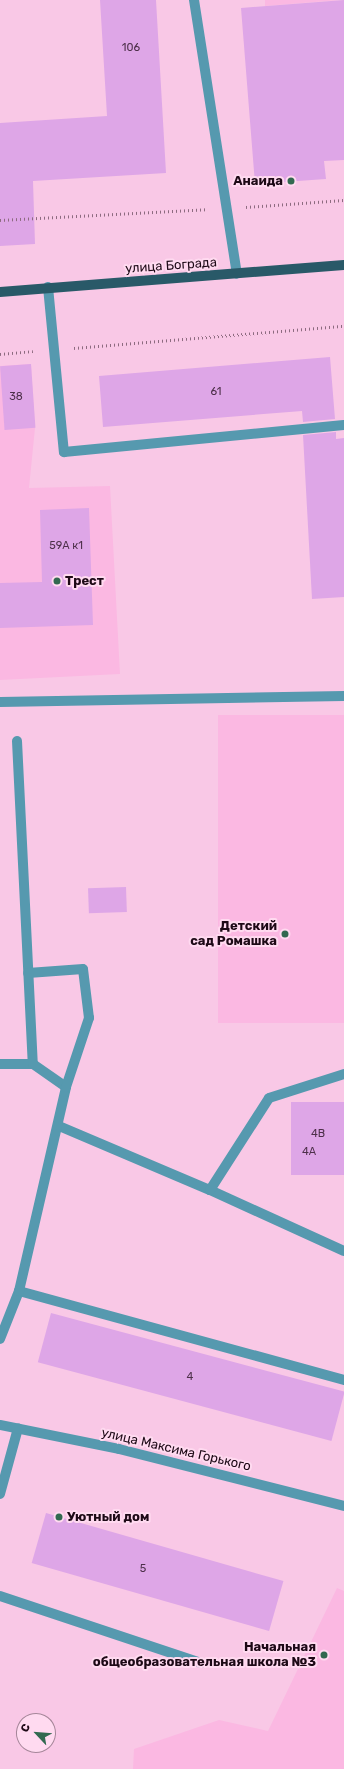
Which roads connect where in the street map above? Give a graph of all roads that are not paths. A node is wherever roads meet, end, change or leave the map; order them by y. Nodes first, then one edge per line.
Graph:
1 (194, 0) edge
2 (344, 265) edge
3 (237, 274) junction
4 (48, 287) junction
5 (0, 292) edge
6 (344, 425) edge
7 (344, 696) edge
8 (0, 702) edge
9 (17, 741) dead end
10 (28, 973) junction
11 (0, 1064) edge
12 (33, 1064) junction
13 (344, 1074) edge
14 (66, 1087) junction
15 (59, 1126) junction
16 (210, 1190) junction
17 (344, 1251) edge
18 (19, 1291) junction
19 (0, 1339) edge
20 (344, 1380) edge
21 (0, 1425) edge
22 (18, 1428) junction
23 (0, 1494) edge
24 (344, 1506) edge
25 (0, 1596) edge
26 (201, 1663) dead end

1 - 3 street
2 - 3 main road, улица Бограда
3 - 4 main road, улица Бограда
4 - 5 main road, улица Бограда
4 - 6 street
7 - 8 street
9 - 10 street
10 - 12 street
10 - 14 street
11 - 12 street
12 - 14 street
13 - 16 street
14 - 15 street
15 - 16 street
15 - 18 street
16 - 17 street
18 - 19 street
18 - 20 street
21 - 22 street, улица Максима Горького
22 - 23 street
22 - 24 street, улица Максима Горького
25 - 26 street

